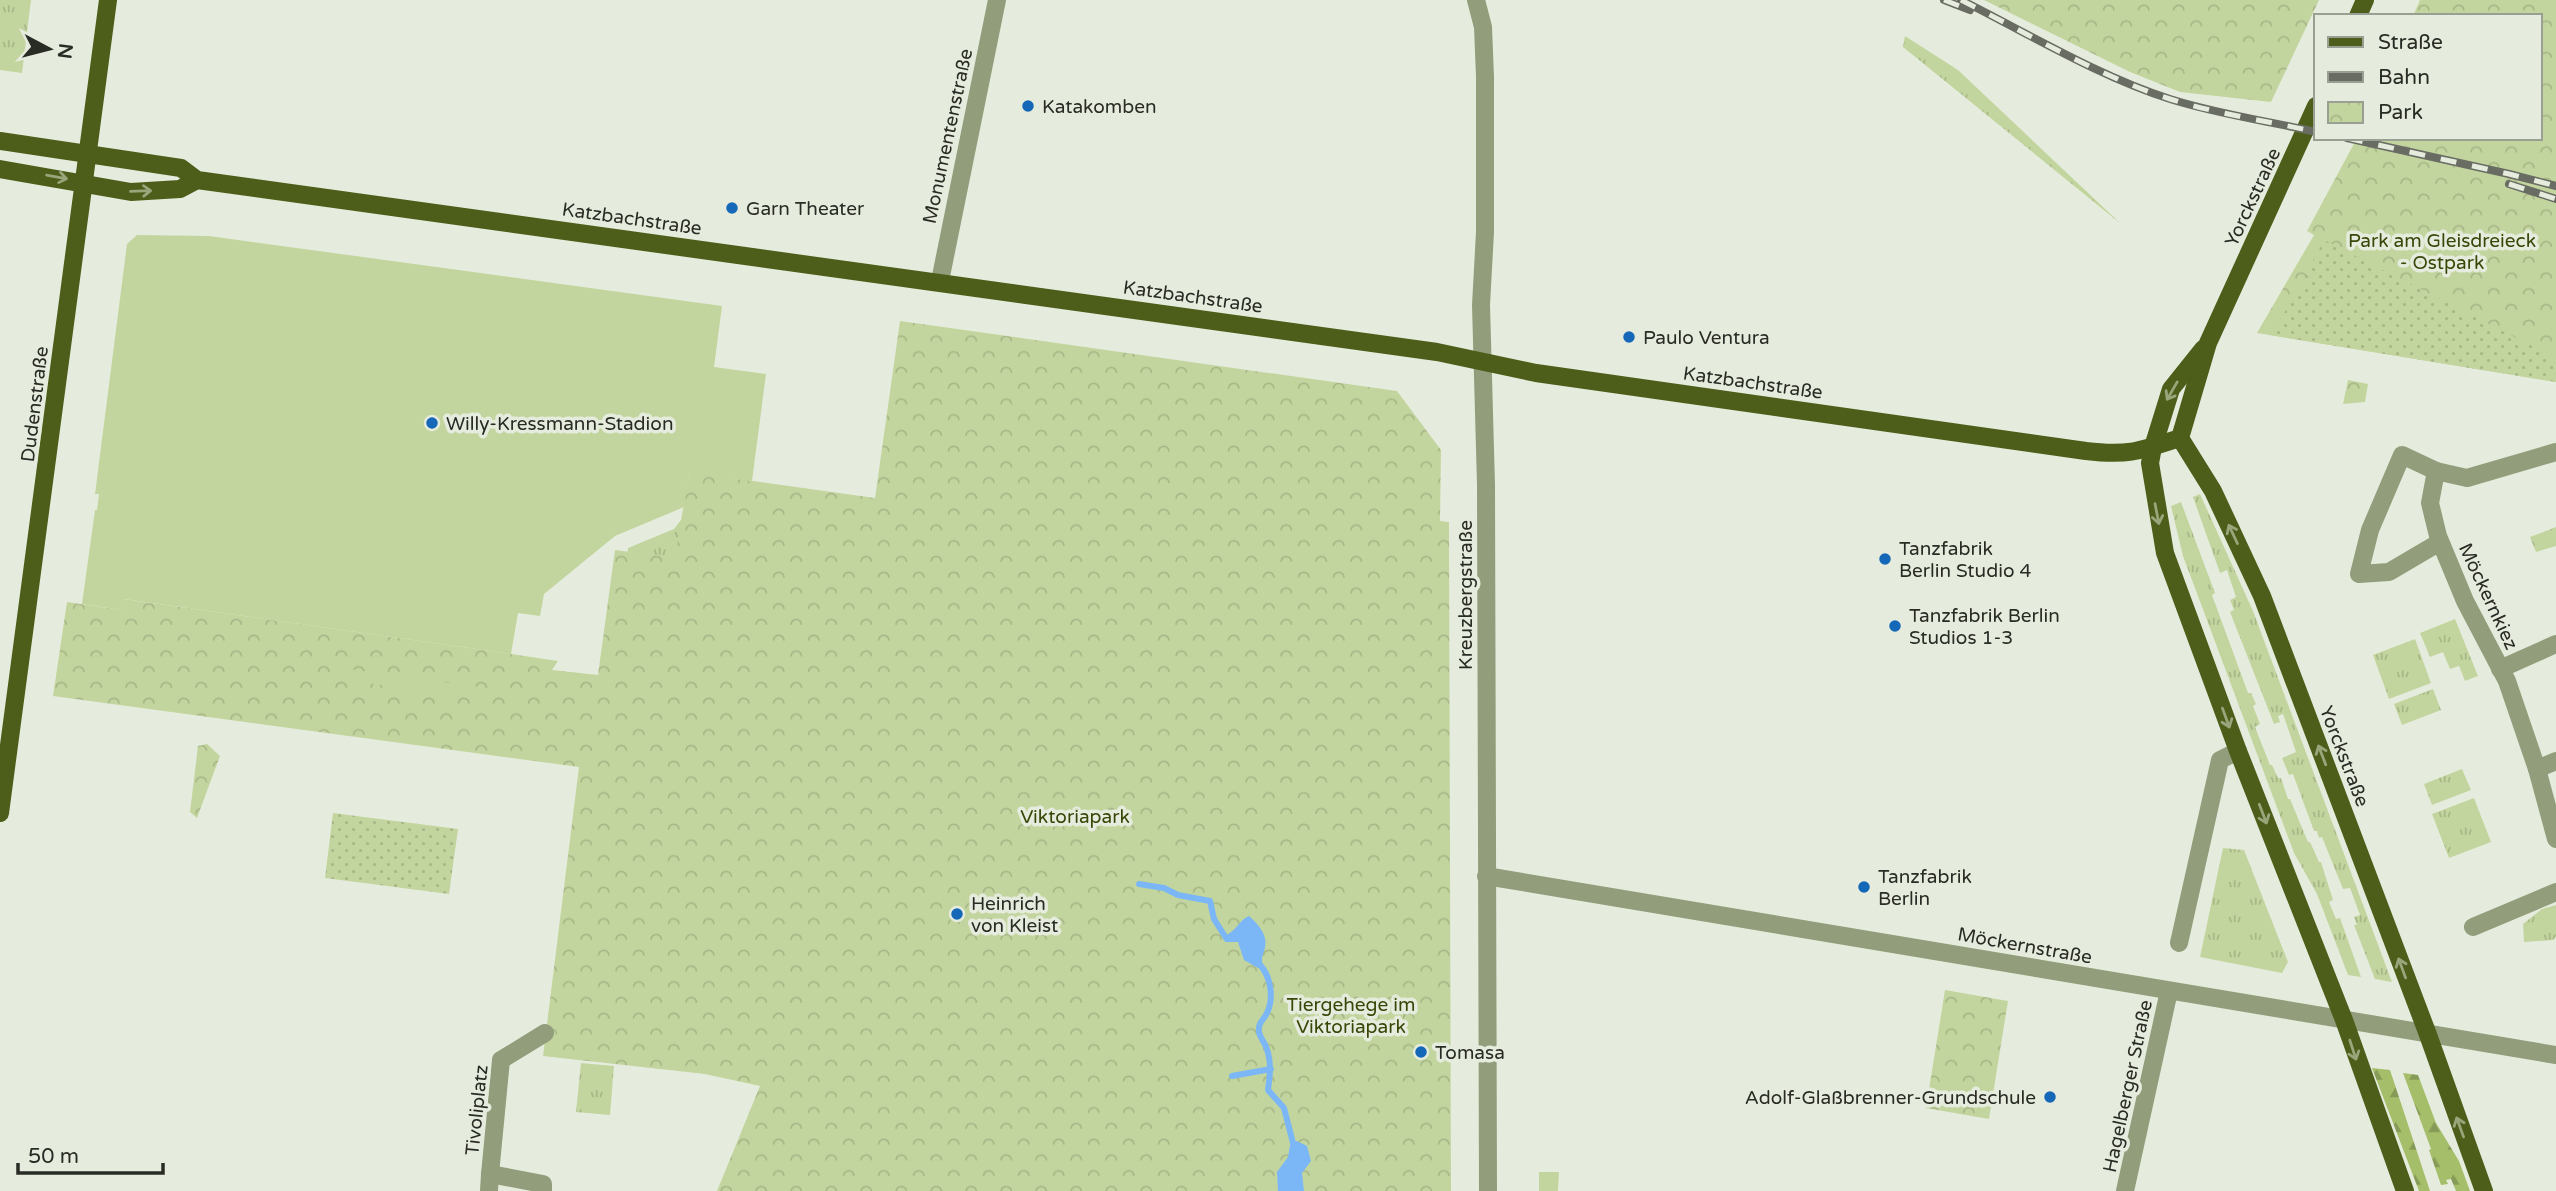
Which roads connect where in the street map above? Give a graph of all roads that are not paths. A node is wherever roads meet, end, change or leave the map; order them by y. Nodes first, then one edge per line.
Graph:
1 (108, 0) edge
2 (998, 0) edge
3 (1476, 0) edge
4 (2314, 110) edge
5 (0, 141) edge
6 (87, 154) junction
7 (0, 169) edge
8 (197, 180) junction
9 (83, 182) junction
10 (940, 282) junction
11 (2208, 343) junction
12 (1483, 362) junction
13 (2180, 438) junction
14 (2153, 447) junction
15 (2556, 452) edge
16 (2436, 471) junction
17 (2440, 542) junction
18 (2556, 644) edge
19 (2500, 669) junction
20 (2238, 751) junction
21 (2556, 761) edge
22 (2537, 769) junction
23 (0, 813) edge
24 (2556, 839) edge
25 (1486, 876) junction
26 (2556, 892) edge
27 (2473, 927) dead end
28 (2179, 943) dead end
29 (2169, 990) junction
30 (2344, 1020) junction
31 (545, 1032) dead end
32 (2427, 1032) junction
33 (2556, 1055) edge
34 (490, 1182) edge
35 (543, 1191) edge
36 (1488, 1191) edge
37 (2125, 1191) edge
38 (2405, 1191) edge
39 (2484, 1191) edge

1 - 6 main road, Dudenstraße
2 - 10 street, Monumentenstraße
3 - 12 street, Kreuzbergstraße
4 - 11 main road, Yorckstraße
5 - 6 main road, Katzbachstraße
6 - 8 main road, Katzbachstraße
6 - 9 main road, Dudenstraße
7 -> 9 main road, Katzbachstraße
9 -> 8 main road, Katzbachstraße
8 - 10 main road, Katzbachstraße
9 - 23 main road, Dudenstraße
10 - 12 main road, Katzbachstraße
11 - 13 main road, Yorckstraße
11 -> 14 main road, Yorckstraße
12 - 14 main road, Katzbachstraße
12 - 25 street, Kreuzbergstraße
13 - 14 main road, Katzbachstraße
32 -> 13 main road, Yorckstraße
14 -> 20 main road, Yorckstraße
15 - 16 street, Möckernkiez
16 - 17 street, Möckernkiez
16 - 17 street, Möckernkiez
17 - 19 street, Möckernkiez
18 - 19 street, Möckernkiez
19 - 22 street, Möckernkiez
20 - 28 street
20 -> 30 main road, Yorckstraße
21 - 22 street
22 - 24 street, Möckernkiez
25 - 29 street, Möckernstraße
25 - 36 street, Kreuzbergstraße
26 - 27 street
29 - 30 street, Möckernstraße
29 - 37 street, Hagelberger Straße
30 - 32 street, Möckernstraße
30 -> 38 main road, Yorckstraße
31 - 34 street, Tivoliplatz
32 - 33 street, Möckernstraße
39 -> 32 main road, Yorckstraße
34 - 35 street, Tivoliplatz

